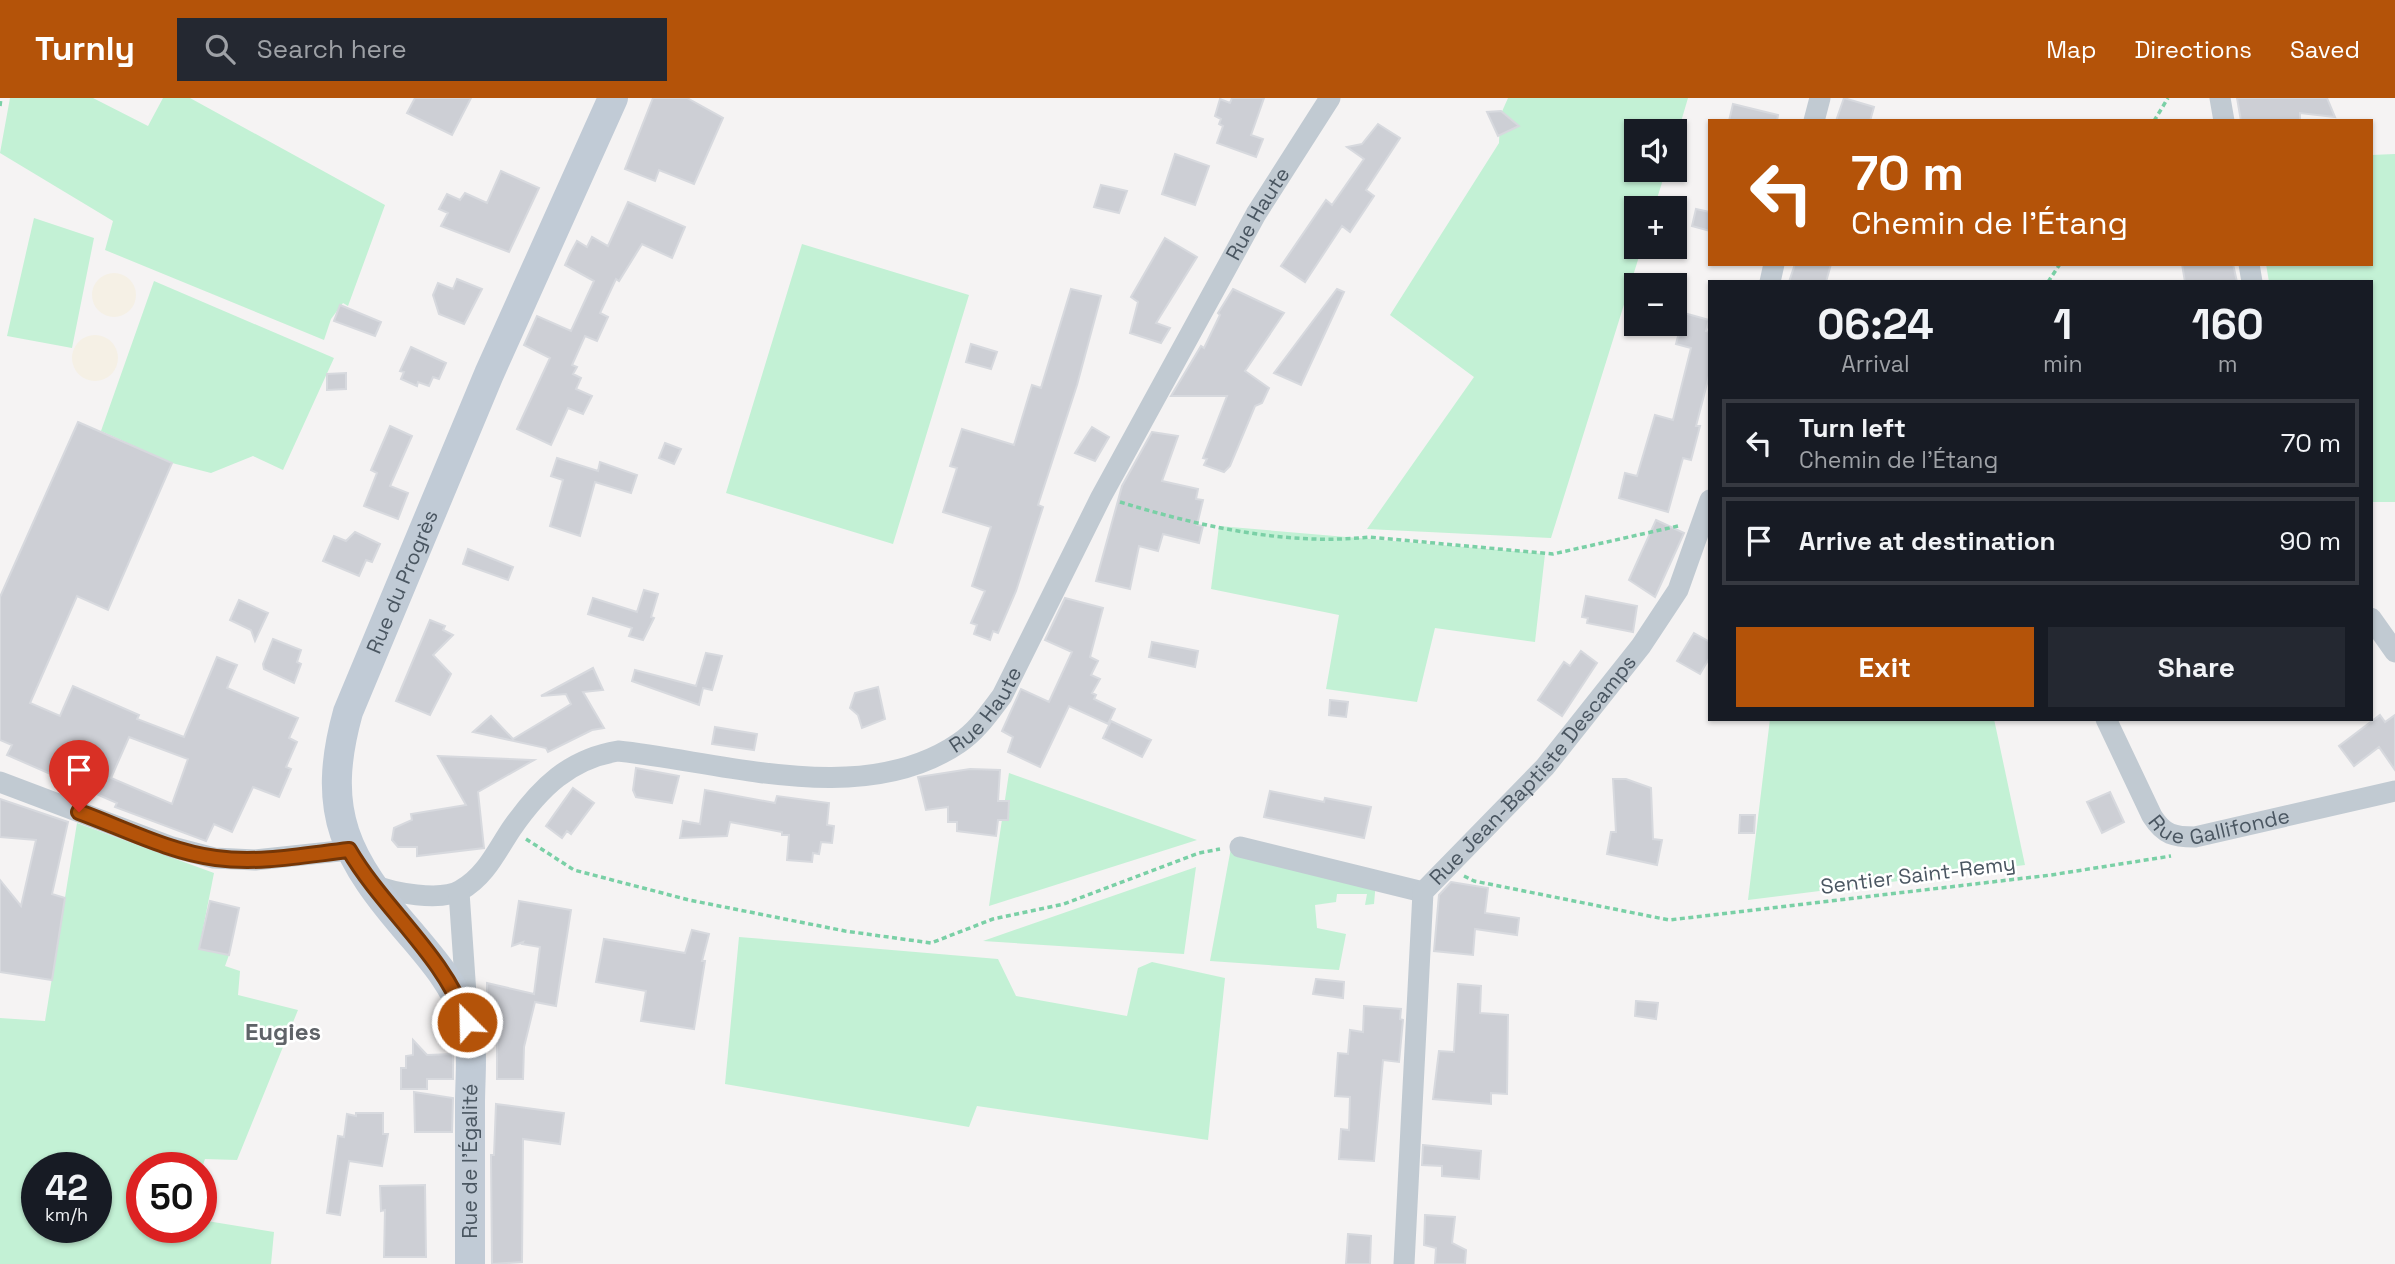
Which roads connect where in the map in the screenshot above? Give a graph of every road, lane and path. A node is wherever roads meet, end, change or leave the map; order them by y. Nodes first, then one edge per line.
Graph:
1 (1, 98) edge
2 (613, 98) edge
3 (1330, 98) edge
4 (1820, 98) edge
5 (2168, 98) edge
6 (2220, 98) edge
7 (0, 106) edge
8 (1815, 119) edge
9 (2155, 119) edge
10 (2224, 119) edge
11 (1101, 497) junction
12 (1708, 507) edge
13 (2373, 621) edge
14 (2395, 652) edge
15 (2107, 721) edge
16 (0, 782) edge
17 (2395, 791) edge
18 (513, 827) junction
19 (1240, 847) joint
20 (349, 850) junction
21 (2182, 854) dead end
22 (1445, 867) junction
23 (370, 883) junction
24 (459, 892) junction
25 (1423, 892) junction
26 (467, 1022) junction
27 (470, 1057) joint
28 (470, 1264) edge
29 (1404, 1264) edge

1 - 7 path
2 - 20 main road, Rue du Progrès
3 - 11 street, Rue Haute
4 - 8 street
5 - 9 path
6 - 10 street
11 - 12 path
11 - 18 street, Rue Haute
12 - 22 street, Rue Jean-Baptiste Descamps
13 - 14 street
15 - 17 street, Rue Gallifonde
16 - 20 street
18 - 19 path
18 - 24 street, Rue Haute
19 - 25 street
20 - 23 main road, Rue du Progrès
21 - 22 path, Sentier Saint-Remy
22 - 25 street, Rue Jean-Baptiste Descamps
23 - 24 street
23 - 26 main road, Rue du Progrès
24 - 26 street
25 - 29 street, Rue Jean-Baptiste Descamps
26 - 27 main road, Rue du Progrès
27 - 28 main road, Rue de l'Égalité

